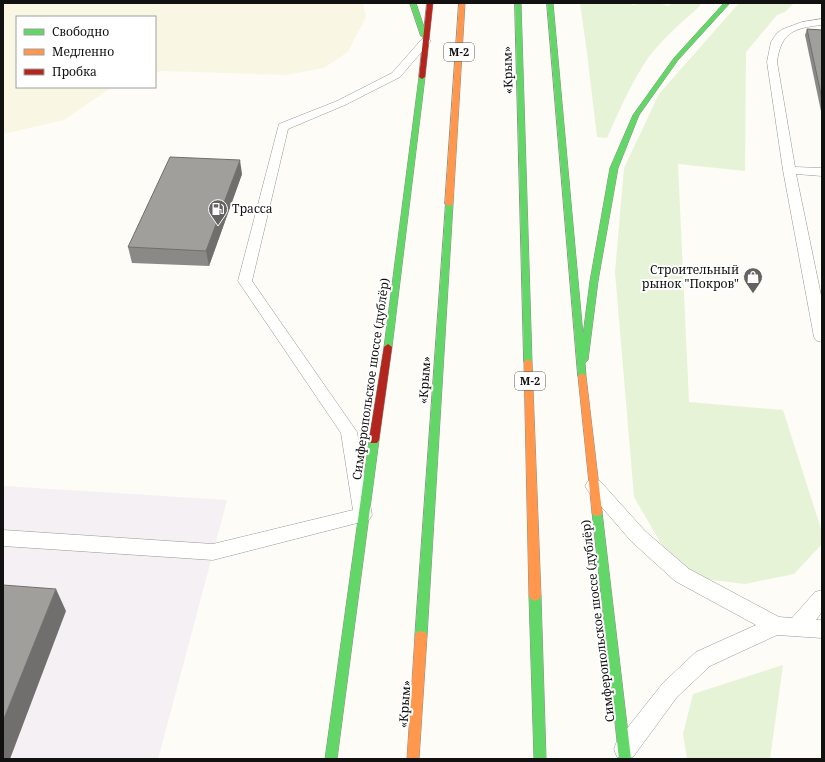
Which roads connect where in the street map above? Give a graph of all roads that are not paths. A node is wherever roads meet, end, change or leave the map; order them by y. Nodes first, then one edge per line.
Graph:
1 (413, 3) edge
2 (430, 3) edge
3 (462, 3) edge
4 (518, 3) edge
5 (550, 3) edge
6 (727, 3) edge
7 (822, 22) edge
8 (426, 41) junction
9 (789, 170) junction
10 (822, 172) edge
11 (822, 337) edge
12 (582, 381) junction
13 (594, 486) junction
14 (363, 514) junction
15 (3, 538) edge
16 (822, 598) edge
17 (776, 626) junction
18 (796, 627) junction
19 (822, 629) edge
20 (625, 754) edge
21 (331, 759) edge
22 (413, 759) edge
23 (540, 759) edge

1 - 8 main road
2 - 8 main road, Симферопольское шоссе (дублёр)
3 - 22 main road, «Крым» / М-2
4 - 23 main road, «Крым» / М-2
5 - 12 main road, Симферопольское шоссе (дублёр)
6 - 12 main road
7 - 9 lane
8 - 14 main road, Симферопольское шоссе (дублёр)
8 - 14 lane
9 - 10 lane
9 - 11 lane
12 - 13 main road, Симферопольское шоссе (дублёр)
13 - 17 lane
13 - 20 main road, Симферопольское шоссе (дублёр)
14 - 15 lane
14 - 21 main road, Симферопольское шоссе (дублёр)
16 - 18 lane
17 - 18 lane
17 - 20 lane
18 - 19 lane

